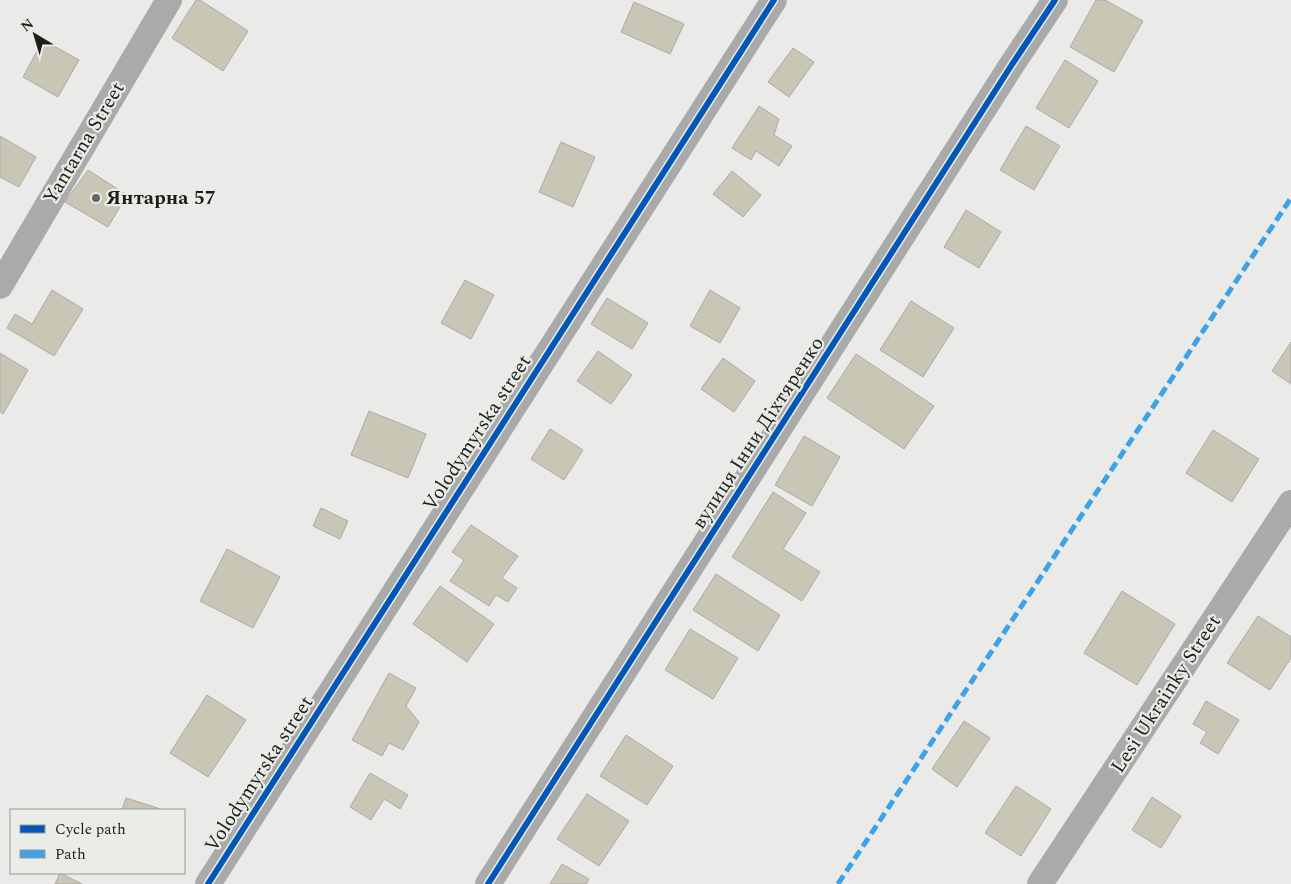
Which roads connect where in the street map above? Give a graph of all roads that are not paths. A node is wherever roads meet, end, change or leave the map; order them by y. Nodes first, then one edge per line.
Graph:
1 (169, 0) edge
2 (774, 0) edge
3 (1056, 0) edge
4 (0, 286) edge
5 (1291, 503) edge
6 (208, 884) edge
7 (488, 884) edge
8 (1040, 884) edge

1 - 4 street, Yantarna Street
2 - 6 street, Volodymyrska street
3 - 7 street, вулиця Інни Діхтяренко
5 - 8 street, Lesi Ukrainky Street

